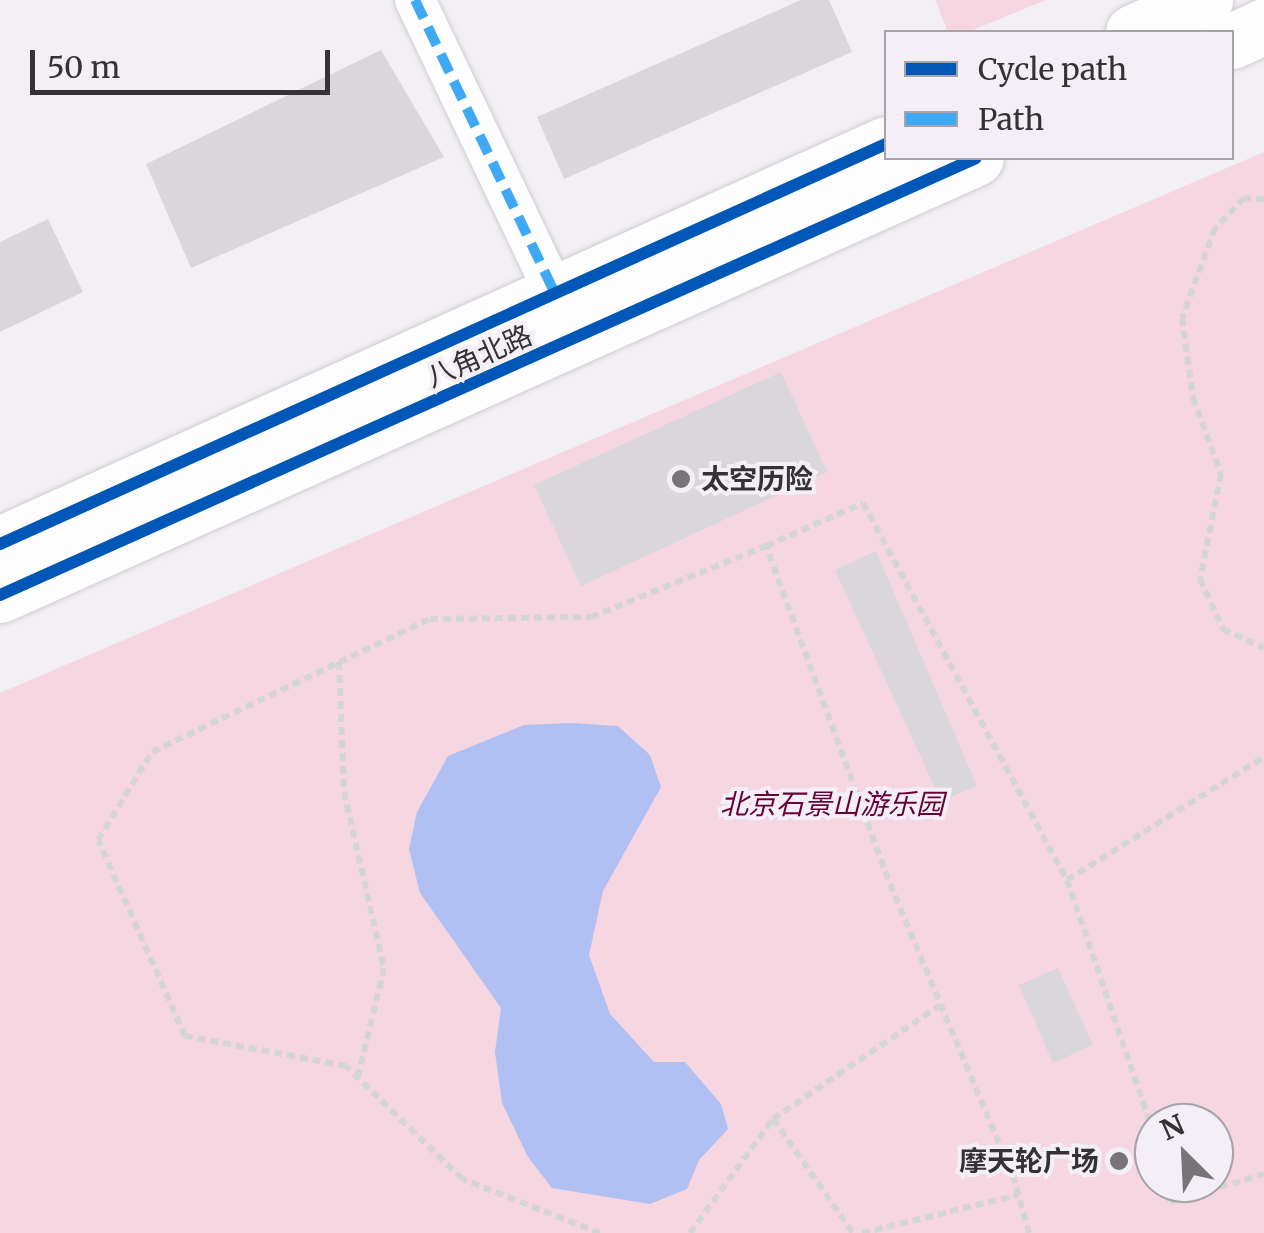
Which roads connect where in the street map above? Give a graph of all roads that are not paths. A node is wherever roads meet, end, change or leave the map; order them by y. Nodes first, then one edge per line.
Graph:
1 (415, 0) edge
2 (1205, 0) edge
3 (1264, 26) edge
4 (1138, 30) edge
5 (1234, 40) edge
6 (884, 145) edge
7 (972, 160) edge
8 (555, 294) junction
9 (0, 544) edge
10 (0, 595) edge

1 - 8 street
2 - 4 main road
3 - 5 main road
6 - 8 main road, 八角北路
7 - 10 main road, 八角北路
8 - 9 main road, 八角北路

